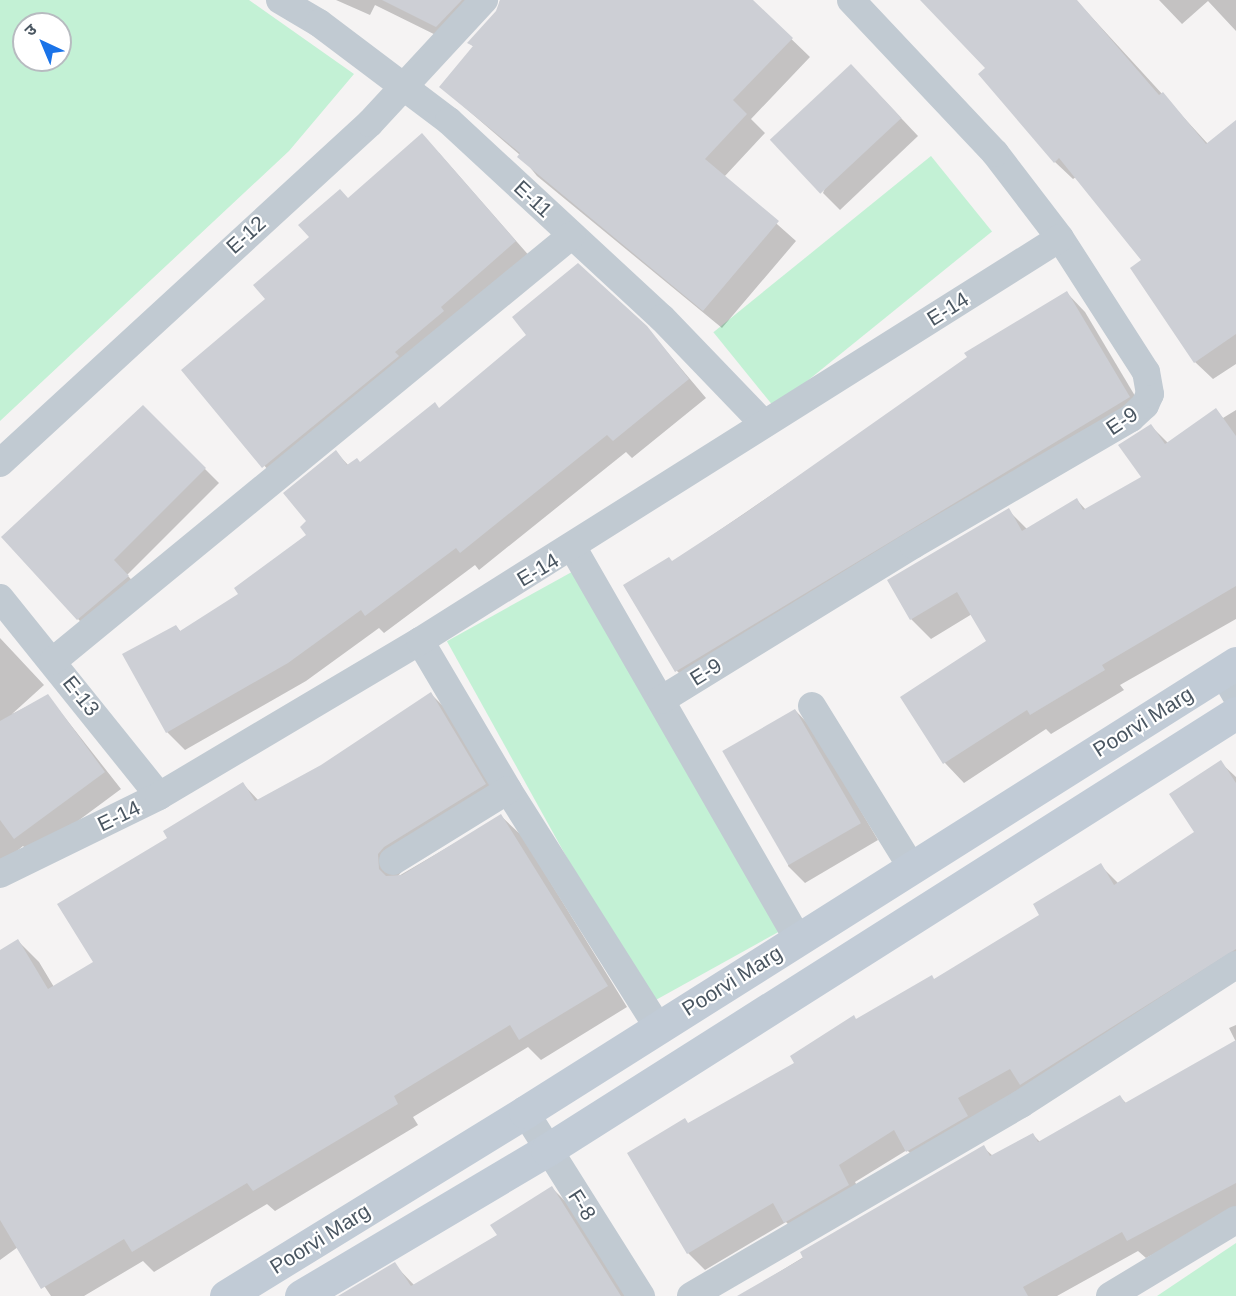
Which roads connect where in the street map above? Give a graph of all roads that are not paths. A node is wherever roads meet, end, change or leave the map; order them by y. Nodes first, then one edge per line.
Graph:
1 (280, 0) edge
2 (484, 0) edge
3 (851, 0) edge
4 (407, 86) junction
5 (572, 235) junction
6 (1060, 238) junction
7 (764, 424) junction
8 (0, 463) edge
9 (573, 548) junction
10 (0, 598) edge
11 (420, 641) junction
12 (53, 660) junction
13 (1231, 676) edge
14 (661, 700) junction
15 (812, 706) dead end
16 (1236, 713) edge
17 (508, 790) junction
18 (159, 796) junction
19 (393, 861) dead end
20 (3, 868) edge
21 (912, 868) junction
22 (798, 940) junction
23 (1236, 965) edge
24 (658, 1027) junction
25 (525, 1112) junction
26 (547, 1150) junction
27 (1236, 1220) edge
28 (226, 1296) edge
29 (301, 1296) edge
30 (641, 1296) edge
31 (691, 1296) edge
32 (1110, 1296) edge

1 - 4 street, E-11
2 - 4 street, E-12
3 - 6 street, E-9
4 - 5 street, E-11
4 - 8 street, E-12
5 - 7 street, E-11
5 - 12 street
6 - 7 street, E-14
6 - 14 street, E-9
7 - 9 street, E-14
9 - 11 street, E-14
9 - 14 street
10 - 12 street, E-13
11 - 17 street
11 - 18 street, E-14
12 - 18 street, E-13
13 - 21 main road, Poorvi Marg
14 - 22 street
15 - 21 street
16 - 26 main road, Poorvi Marg
17 - 19 street
17 - 24 street
18 - 20 street, E-14
21 - 22 main road, Poorvi Marg
22 - 24 main road, Poorvi Marg
23 - 31 street
24 - 25 main road, Poorvi Marg
25 - 26 street, F-8
25 - 28 main road, Poorvi Marg
26 - 29 main road, Poorvi Marg
26 - 30 street, F-8
27 - 32 street

